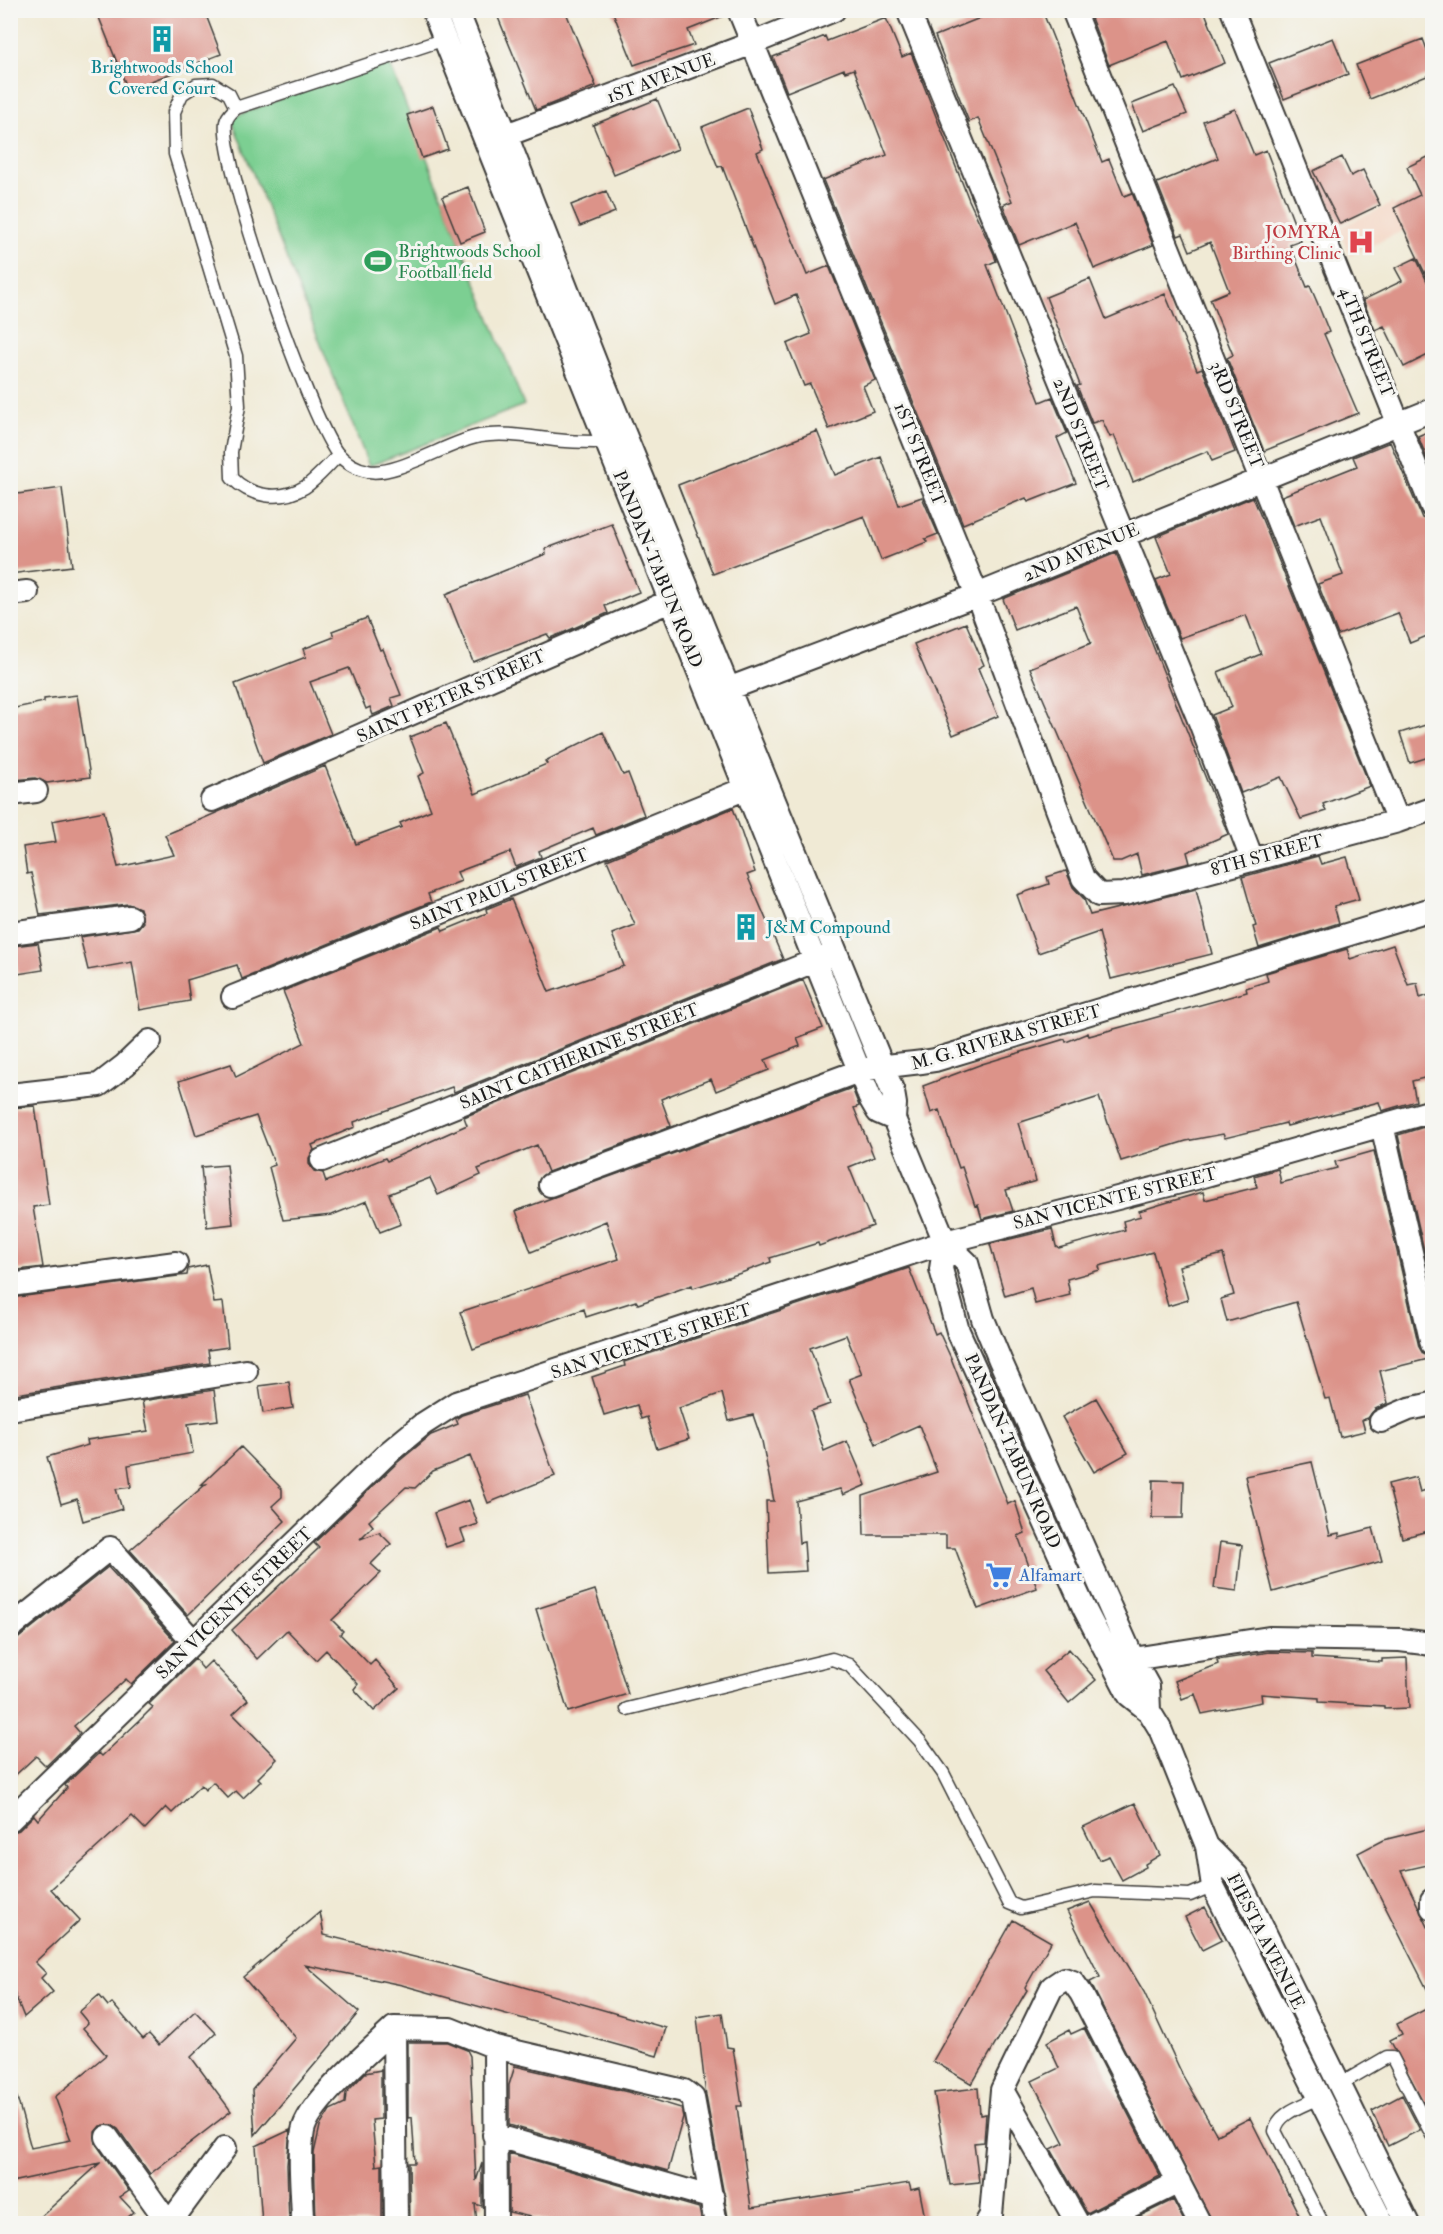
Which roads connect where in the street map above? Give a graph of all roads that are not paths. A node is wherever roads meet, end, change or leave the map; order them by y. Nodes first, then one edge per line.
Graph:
1 (433, 10) edge
2 (457, 10) edge
3 (739, 10) edge
4 (834, 10) edge
5 (908, 10) edge
6 (1073, 10) edge
7 (1232, 10) edge
8 (445, 39) junction
9 (753, 43) junction
10 (236, 108) junction
11 (497, 138) junction
12 (1432, 410) edge
13 (1400, 423) junction
14 (607, 442) junction
15 (339, 454) junction
16 (1262, 478) junction
17 (1432, 507) edge
18 (1121, 534) junction
19 (977, 595) junction
20 (680, 597) junction
21 (728, 689) junction
22 (755, 784) junction
23 (36, 791) dead end
24 (10, 794) edge
25 (212, 800) dead end
26 (1432, 809) edge
27 (1398, 821) junction
28 (1252, 859) junction
29 (1100, 895) joint
30 (1432, 909) edge
31 (130, 917) dead end
32 (10, 933) edge
33 (825, 957) junction
34 (233, 998) dead end
35 (150, 1041) dead end
36 (882, 1065) junction
37 (859, 1071) junction
38 (10, 1095) edge
39 (1432, 1111) edge
40 (894, 1119) junction
41 (1382, 1125) junction
42 (322, 1160) dead end
43 (550, 1185) dead end
44 (945, 1242) junction
45 (176, 1263) dead end
46 (10, 1285) edge
47 (984, 1319) junction
48 (958, 1331) junction
49 (1432, 1344) edge
50 (1000, 1360) junction
51 (246, 1371) dead end
52 (976, 1371) junction
53 (1432, 1404) edge
54 (10, 1409) edge
55 (1381, 1421) dead end
56 (1066, 1508) junction
57 (1043, 1520) junction
58 (1106, 1596) junction
59 (1084, 1608) junction
60 (10, 1628) edge
61 (194, 1642) junction
62 (1432, 1644) edge
63 (1124, 1663) junction
64 (627, 1709) dead end
65 (10, 1820) edge
66 (1207, 1846) junction
67 (1237, 1876) junction
68 (1213, 1886) junction
69 (1432, 1900) edge
70 (1432, 1908) edge
71 (1282, 1972) junction
72 (1262, 1982) junction
73 (394, 2028) junction
74 (495, 2047) junction
75 (1341, 2084) junction
76 (1002, 2090) junction
77 (1321, 2097) junction
78 (494, 2135) junction
79 (1432, 2135) edge
80 (107, 2138) dead end
81 (225, 2148) dead end
82 (1179, 2182) junction
83 (713, 2198) junction
84 (303, 2223) edge
85 (396, 2223) edge
86 (496, 2223) edge
87 (716, 2223) edge
88 (986, 2223) edge
89 (1078, 2223) edge
90 (1094, 2223) edge
91 (1200, 2223) edge
92 (1323, 2223) edge
93 (1383, 2223) edge
94 (1408, 2223) edge

1 - 8 street, PANDAN-TABUN ROAD
2 - 11 street, PANDAN-TABUN ROAD
3 - 9 street, 1ST STREET
4 - 9 street, 1ST AVENUE
5 - 18 street, 2ND STREET
6 - 16 street, 3RD STREET
7 - 13 street, 4TH STREET
8 - 10 lane
8 - 11 street, PANDAN-TABUN ROAD
9 - 11 street, 1ST AVENUE
9 - 19 street, 1ST STREET
10 - 15 lane
10 - 15 lane
11 - 14 street, PANDAN-TABUN ROAD
11 - 20 street, PANDAN-TABUN ROAD
12 - 13 street, 2ND AVENUE
13 - 16 street, 2ND AVENUE
13 - 17 street, 4TH STREET
14 - 15 lane
14 - 20 street, PANDAN-TABUN ROAD
16 - 18 street, 2ND AVENUE
16 - 27 street, 3RD STREET
18 - 19 street, 2ND AVENUE
18 - 28 street, 2ND STREET
19 - 21 street, 2ND AVENUE
19 - 29 street, 1ST STREET
20 - 21 street, PANDAN-TABUN ROAD
20 - 22 street, PANDAN-TABUN ROAD
20 - 25 street, SAINT PETER STREET
21 - 22 street, PANDAN-TABUN ROAD
22 - 33 street, PANDAN-TABUN ROAD
22 - 34 street, SAINT PAUL STREET
23 - 24 street
26 - 27 street, 8TH STREET
27 - 28 street, 8TH STREET
28 - 29 street, 8TH STREET
30 - 36 street, M. G. RIVERA STREET
31 - 32 street
33 - 36 street, PANDAN-TABUN ROAD
33 - 37 street, PANDAN-TABUN ROAD
33 - 42 street, SAINT CATHERINE STREET
35 - 38 street
36 - 37 street, M. G. RIVERA STREET
36 - 40 street, PANDAN-TABUN ROAD
37 - 40 street, PANDAN-TABUN ROAD
37 - 43 street, M. G. RIVERA STREET
39 - 41 street, SAN VICENTE STREET
40 - 44 street, PANDAN-TABUN ROAD
41 - 44 street, SAN VICENTE STREET
41 - 49 street
44 - 47 street, PANDAN-TABUN ROAD
44 - 48 street, PANDAN-TABUN ROAD
44 - 61 street, SAN VICENTE STREET
45 - 46 street
47 - 48 street
47 - 50 street, PANDAN-TABUN ROAD
48 - 52 street, PANDAN-TABUN ROAD
50 - 52 street
50 - 56 street, PANDAN-TABUN ROAD
51 - 54 street
52 - 57 street, PANDAN-TABUN ROAD
53 - 55 street
56 - 57 street
56 - 58 street, PANDAN-TABUN ROAD
57 - 59 street, PANDAN-TABUN ROAD
58 - 59 street
58 - 63 street, PANDAN-TABUN ROAD
59 - 63 street, PANDAN-TABUN ROAD
60 - 61 street
61 - 65 street, SAN VICENTE STREET
62 - 63 street
63 - 66 street, PANDAN-TABUN ROAD
64 - 68 lane
66 - 67 street, FIESTA AVENUE
66 - 68 street, FIESTA AVENUE
67 - 68 lane
67 - 71 street, FIESTA AVENUE
68 - 72 street, FIESTA AVENUE
69 - 70 street
71 - 72 street
71 - 75 street, FIESTA AVENUE
72 - 77 street, FIESTA AVENUE
73 - 74 street
73 - 84 street
73 - 85 street
74 - 78 street
74 - 83 street
75 - 77 lane
75 - 79 lane
75 - 94 street, FIESTA AVENUE
76 - 82 street
76 - 88 street
76 - 89 street
77 - 92 lane
77 - 93 street, FIESTA AVENUE
78 - 83 street
78 - 86 street
80 - 81 street
82 - 90 street
82 - 91 street
83 - 87 street

